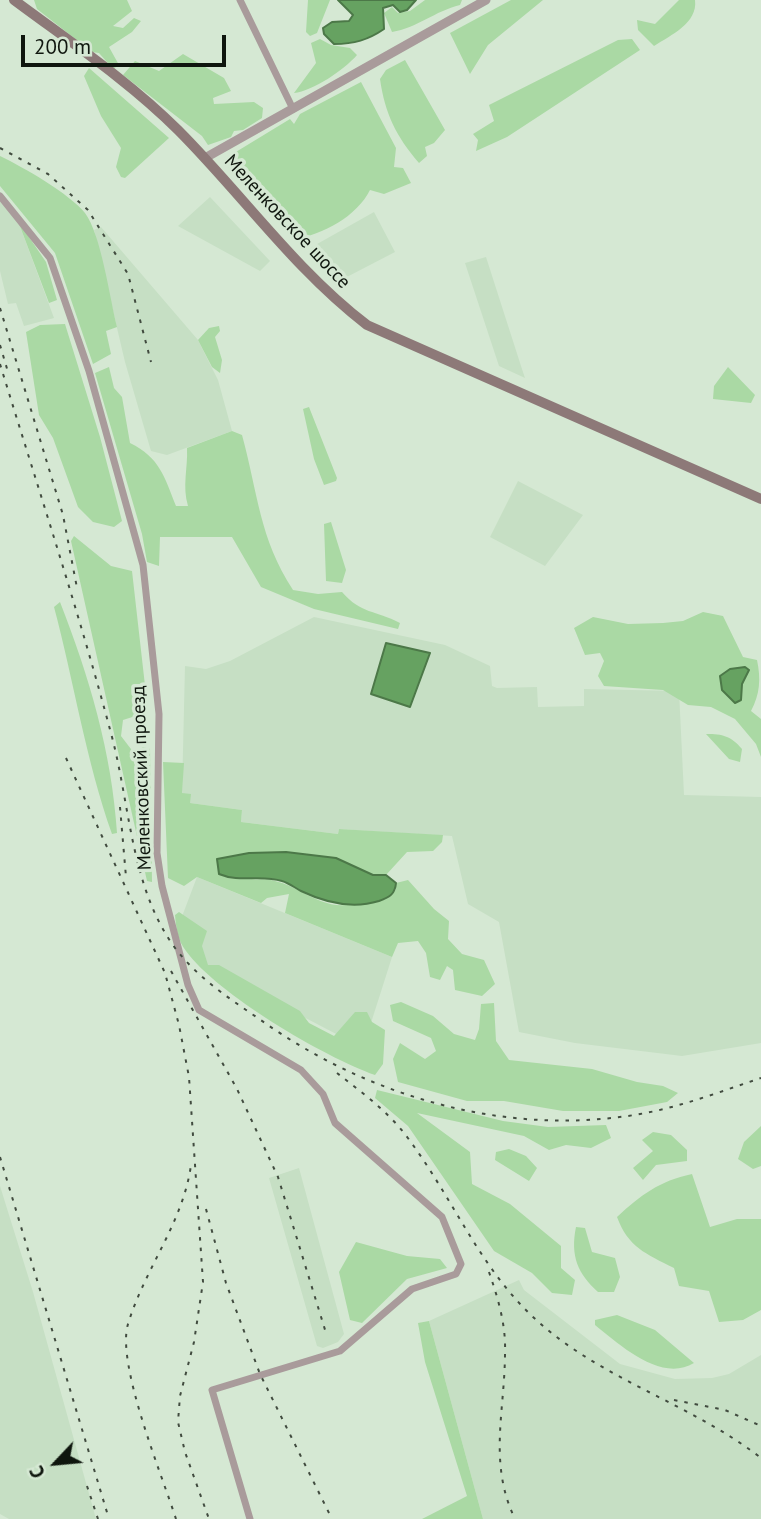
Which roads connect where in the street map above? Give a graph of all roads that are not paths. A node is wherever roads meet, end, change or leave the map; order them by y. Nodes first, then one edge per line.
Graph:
1 (14, 0) edge
2 (240, 0) edge
3 (486, 0) edge
4 (293, 109) junction
5 (205, 158) junction
6 (0, 196) edge
7 (761, 499) edge
8 (250, 1519) edge

1 - 5 main road, Меленковское шоссе
2 - 4 street
3 - 4 street
4 - 5 street
5 - 7 main road, Меленковское шоссе
6 - 8 street, Меленковский проезд

